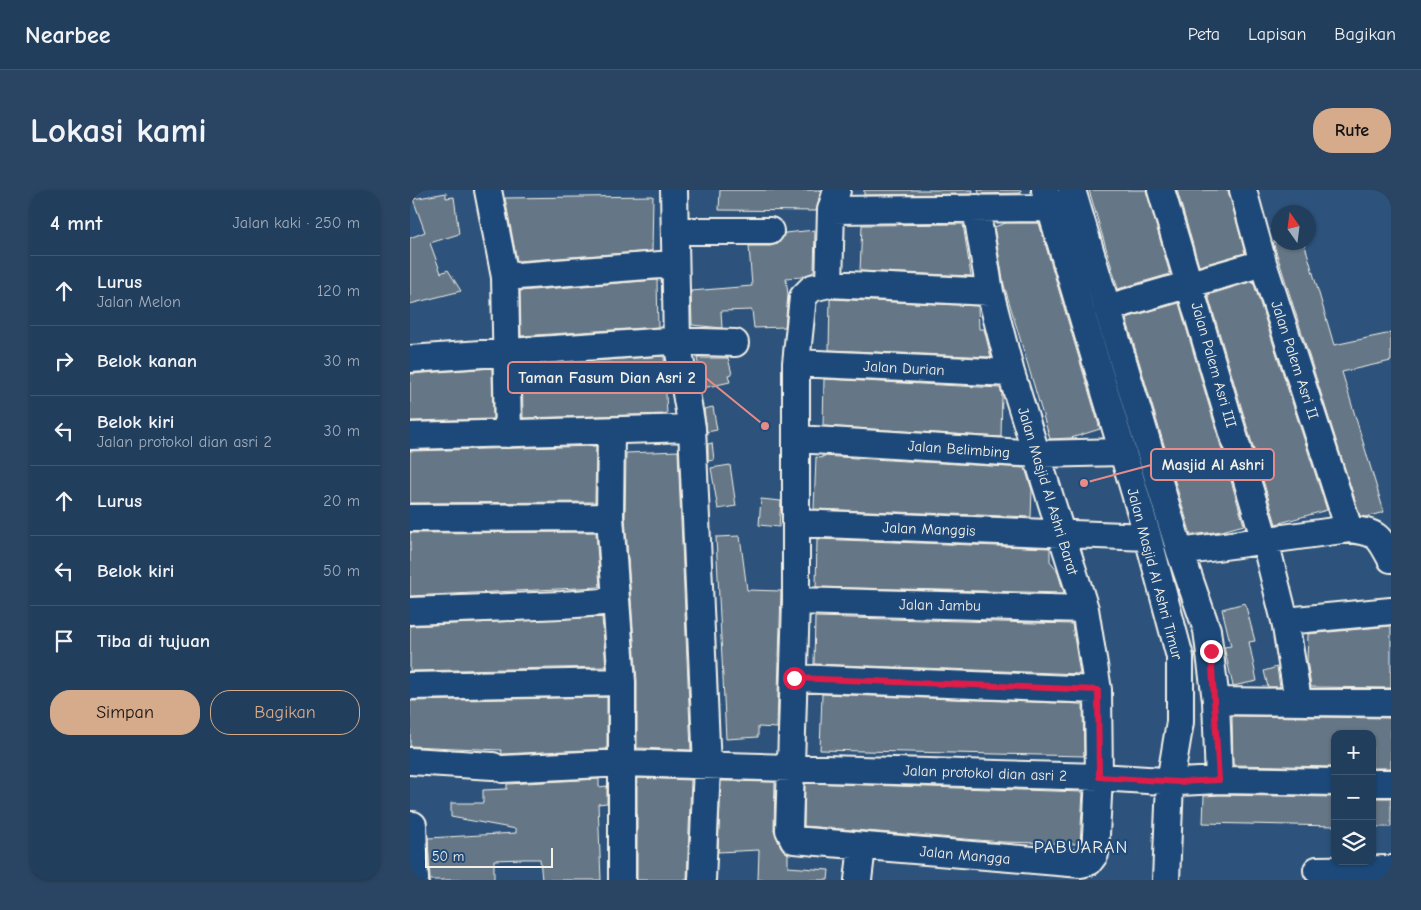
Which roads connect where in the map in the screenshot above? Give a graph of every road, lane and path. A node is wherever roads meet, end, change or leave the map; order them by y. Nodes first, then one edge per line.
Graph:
1 (488, 190) edge
2 (674, 190) edge
3 (1072, 190) edge
4 (1161, 190) edge
5 (1243, 190) edge
6 (1048, 199) edge
7 (834, 200) edge
8 (976, 208) junction
9 (677, 231) junction
10 (770, 231) dead end
11 (1264, 263) junction
12 (675, 266) junction
13 (505, 277) junction
14 (1190, 283) junction
15 (829, 284) junction
16 (990, 292) junction
17 (1107, 308) junction
18 (677, 341) junction
19 (735, 342) dead end
20 (507, 353) junction
21 (410, 359) edge
22 (796, 363) junction
23 (1011, 373) junction
24 (692, 428) junction
25 (611, 431) junction
26 (508, 434) junction
27 (410, 436) edge
28 (797, 439) junction
29 (1121, 452) junction
30 (1038, 454) junction
31 (610, 517) junction
32 (410, 518) edge
33 (796, 523) junction
34 (1349, 529) junction
35 (1061, 534) junction
36 (1148, 537) junction
37 (1265, 541) junction
38 (1180, 552) junction
39 (1391, 559) edge
40 (616, 601) junction
41 (796, 601) junction
42 (1085, 609) junction
43 (410, 611) edge
44 (1391, 611) edge
45 (1285, 621) junction
46 (794, 678) junction
47 (622, 682) junction
48 (410, 686) edge
49 (1098, 690) junction
50 (1298, 700) junction
51 (1216, 701) junction
52 (1391, 703) edge
53 (410, 761) edge
54 (623, 763) junction
55 (707, 767) junction
56 (791, 767) junction
57 (1099, 777) junction
58 (1192, 781) junction
59 (1331, 782) edge
60 (1376, 783) edge
61 (1391, 783) edge
62 (413, 824) dead end
63 (862, 847) junction
64 (1094, 854) joint
65 (1391, 869) edge
66 (1317, 870) dead end
67 (415, 880) edge
68 (622, 880) edge
69 (702, 880) edge
70 (858, 880) edge
71 (1166, 880) edge

1 - 13 street
2 - 9 street
3 - 17 street
4 - 14 street, Jalan Palem Asri III
5 - 11 street, Jalan Palem Asri II
6 - 8 street
6 - 29 street, Jalan Masjid Al Ashri Timur
7 - 8 street
7 - 15 street
8 - 16 street, Jalan Masjid Al Ashri Barat
9 - 10 street
9 - 12 street
11 - 14 street
11 - 34 street, Jalan Palem Asri II
12 - 13 street
12 - 18 street
13 - 20 street
14 - 17 street
14 - 37 street, Jalan Palem Asri III
15 - 16 street
15 - 22 street
16 - 23 street, Jalan Masjid Al Ashri Barat
17 - 38 street
18 - 19 street
18 - 20 street
18 - 24 street
20 - 21 street
20 - 26 street
22 - 23 street, Jalan Durian
22 - 28 street
23 - 30 street, Jalan Masjid Al Ashri Barat
24 - 25 street
24 - 55 street
25 - 26 street
25 - 31 street
26 - 27 street
28 - 30 street, Jalan Belimbing
28 - 33 street
29 - 30 street, Jalan Belimbing
29 - 36 street, Jalan Masjid Al Ashri Timur
30 - 35 street, Jalan Masjid Al Ashri Barat
31 - 32 street
31 - 40 street
33 - 35 street, Jalan Manggis
33 - 41 street
34 - 37 street
34 - 39 street
35 - 36 street, Jalan Manggis
35 - 42 street, Jalan Masjid Al Ashri Barat
36 - 58 street, Jalan Masjid Al Ashri Timur
37 - 38 street
37 - 45 street, Jalan Palem Asri III
38 - 51 street
40 - 43 street
40 - 47 street
41 - 42 street, Jalan Jambu
41 - 46 street
42 - 49 street, Jalan Masjid Al Ashri Barat
44 - 45 street
45 - 50 street, Jalan Palem Asri III
46 - 49 street
46 - 56 street
47 - 48 street
47 - 54 street
49 - 57 street, Jalan Masjid Al Ashri Barat
50 - 51 street
50 - 52 street
51 - 58 street
53 - 54 street, Jalan protokol dian asri 2
54 - 55 street, Jalan protokol dian asri 2
54 - 68 street
55 - 56 street, Jalan protokol dian asri 2
55 - 69 street
56 - 57 street, Jalan protokol dian asri 2
56 - 63 street, Jalan Mangga
57 - 58 street, Jalan protokol dian asri 2
57 - 64 street, Jalan Masjid Al Ashri Barat
58 - 59 street, Jalan protokol dian asri 2
58 - 71 street, Jalan Masjid Al Ashri Timur
60 - 61 street
62 - 67 street
63 - 64 street, Jalan Mangga
63 - 70 street
65 - 66 street

